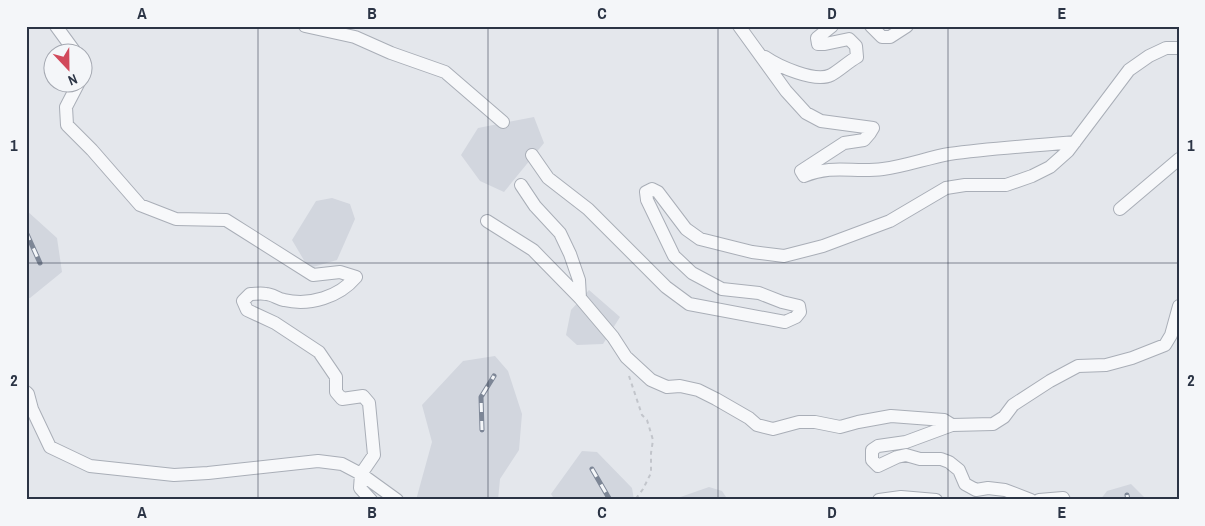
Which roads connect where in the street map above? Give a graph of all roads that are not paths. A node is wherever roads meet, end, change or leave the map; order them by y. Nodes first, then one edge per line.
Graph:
1 (56, 26) edge
2 (305, 26) edge
3 (739, 26) edge
4 (832, 26) edge
5 (871, 26) edge
6 (908, 26) edge
7 (68, 42) edge
8 (1179, 48) edge
9 (758, 53) junction
10 (74, 92) edge
11 (503, 122) dead end
12 (1075, 142) junction
13 (532, 156) dead end
14 (1179, 159) edge
15 (521, 185) dead end
16 (1120, 209) dead end
17 (486, 221) dead end
18 (580, 298) junction
19 (1179, 306) edge
20 (26, 392) edge
21 (29, 408) edge
22 (952, 425) junction
23 (361, 474) junction
24 (1051, 499) edge
25 (371, 500) edge
26 (397, 500) edge
27 (879, 500) edge
28 (936, 500) edge
29 (1031, 500) edge
30 (1039, 500) edge
31 (1064, 500) edge

1 - 7 lane
2 - 11 lane
3 - 9 lane
4 - 9 lane
5 - 6 lane
8 - 12 lane
9 - 12 lane
10 - 23 lane
12 - 13 lane
14 - 16 lane
15 - 18 lane
17 - 18 lane
18 - 22 lane
19 - 22 lane
20 - 21 lane
21 - 23 lane
22 - 29 lane
23 - 25 lane
23 - 26 lane
24 - 30 lane
24 - 31 lane
27 - 28 lane

